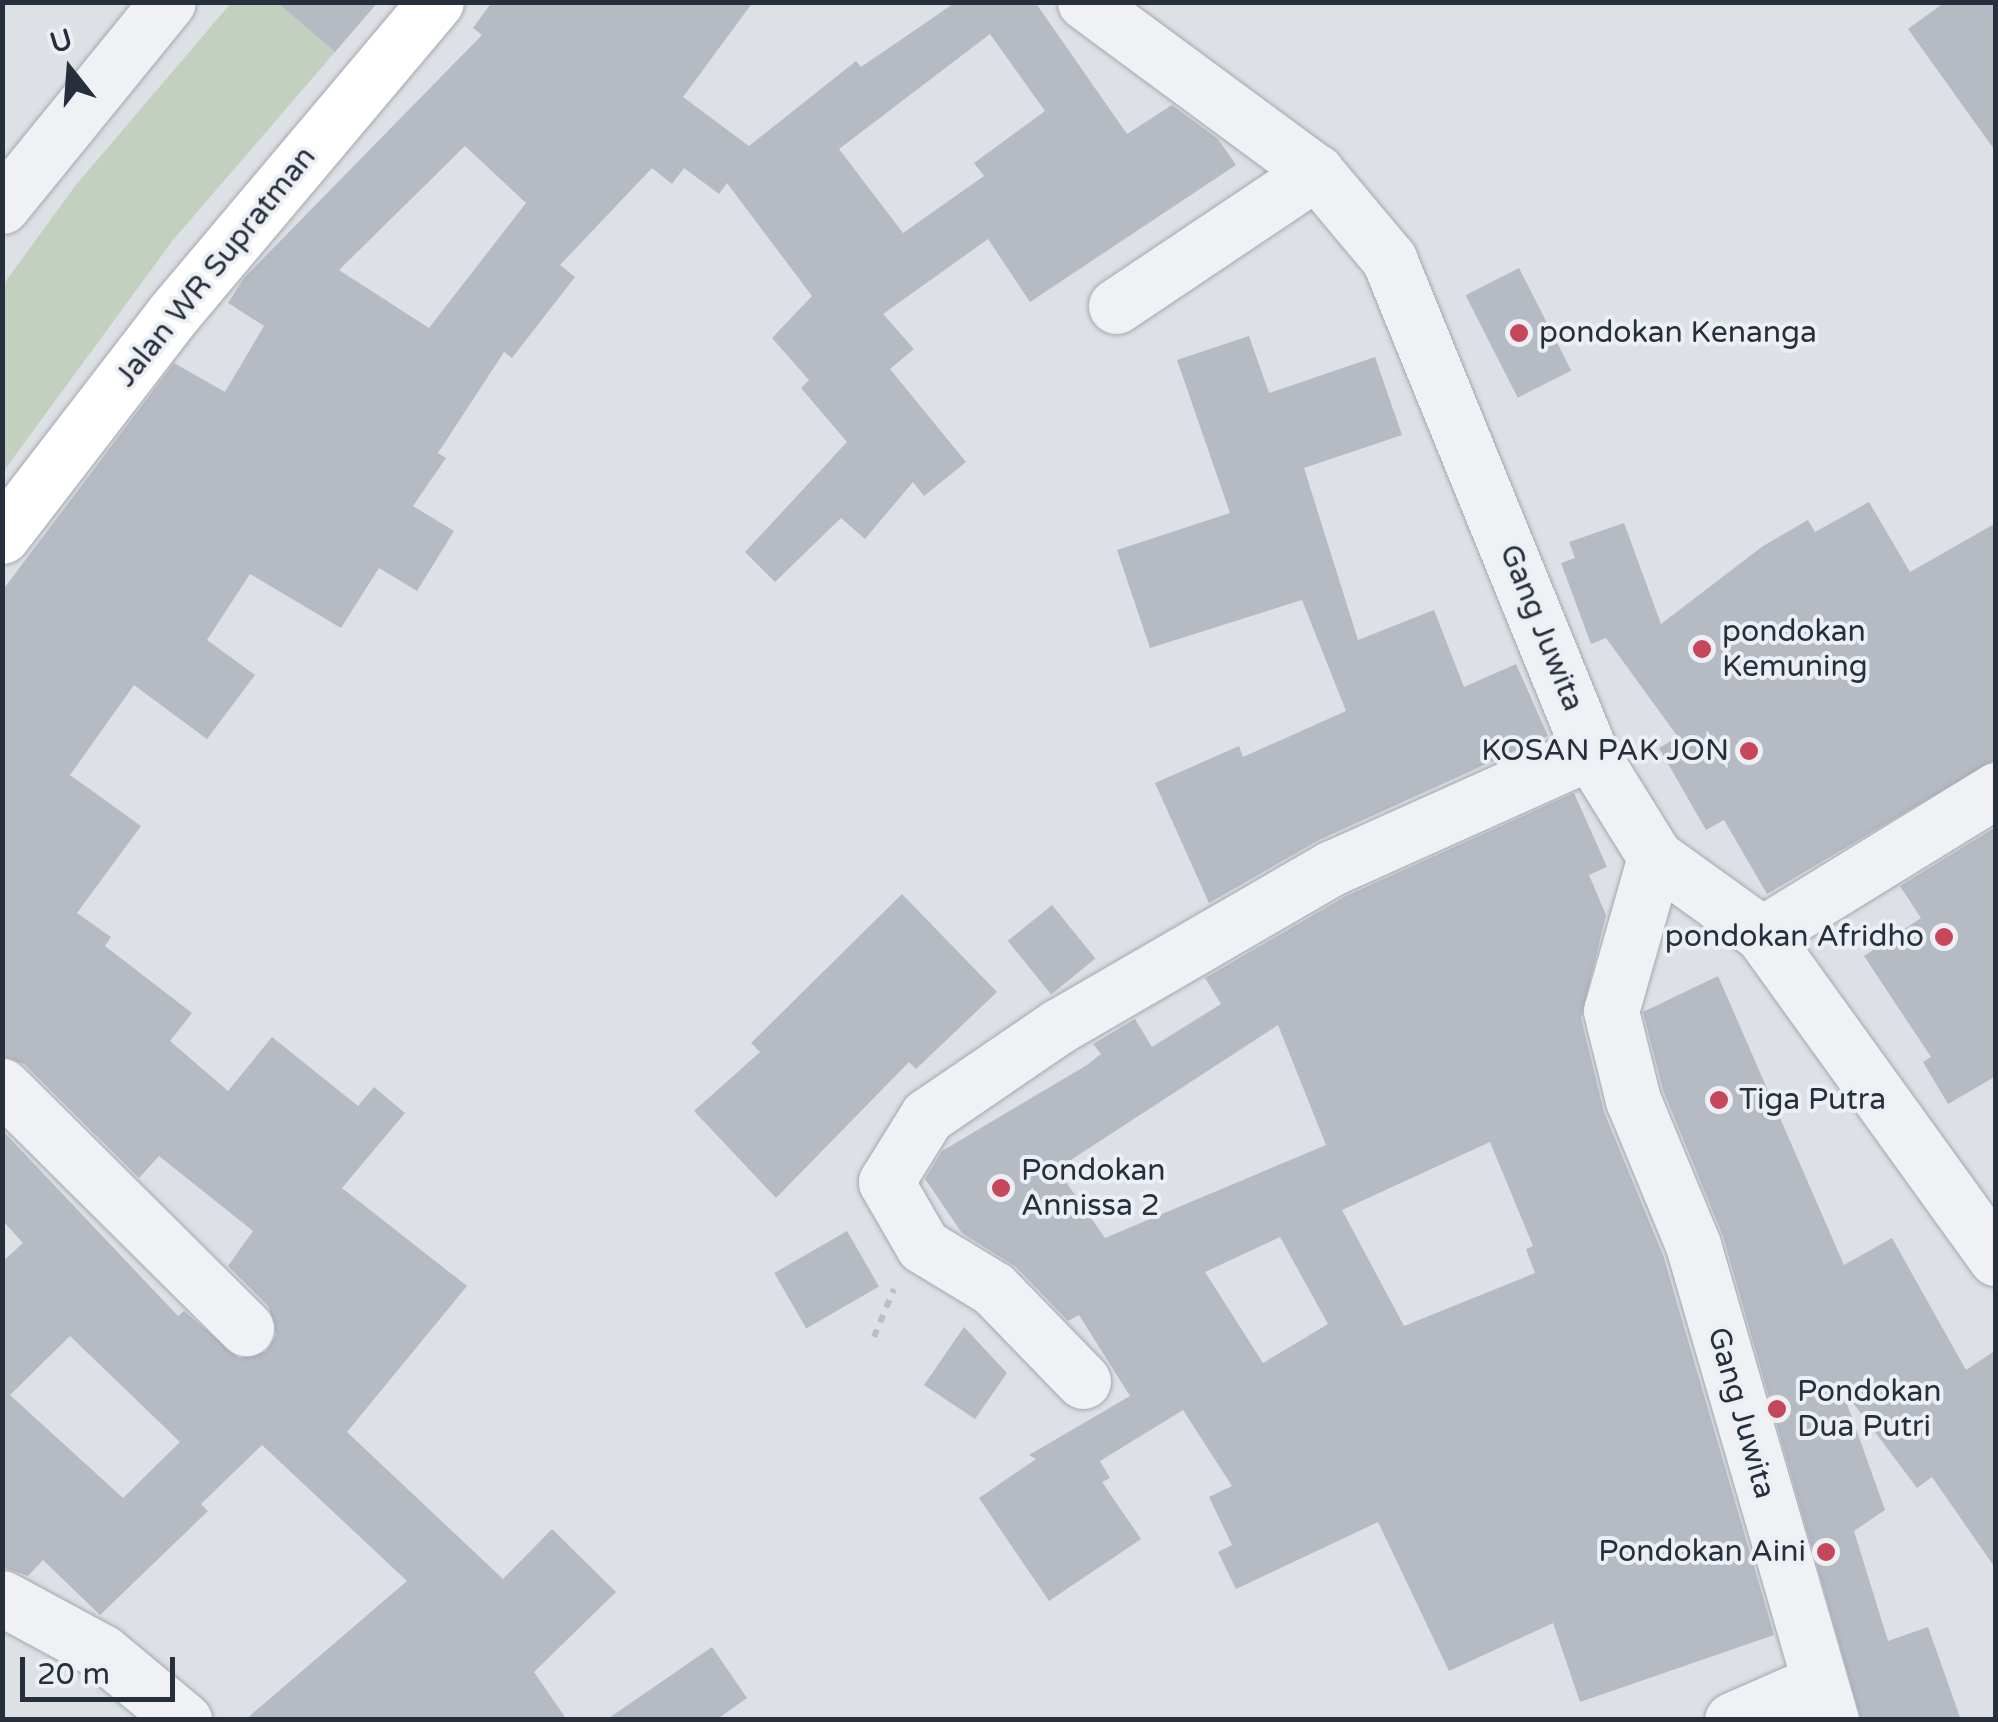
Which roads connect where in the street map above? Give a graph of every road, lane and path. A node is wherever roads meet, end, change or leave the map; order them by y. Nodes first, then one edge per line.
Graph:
1 (168, 2) edge
2 (436, 2) edge
3 (1085, 2) edge
4 (1316, 172) junction
5 (2, 206) edge
6 (1116, 306) dead end
7 (2, 536) edge
8 (1590, 752) junction
9 (1996, 790) edge
10 (1654, 856) junction
11 (1762, 934) junction
12 (2, 1086) edge
13 (1996, 1258) edge
14 (246, 1328) dead end
15 (1083, 1382) dead end
16 (2, 1598) edge
17 (1824, 1701) edge
18 (184, 1720) edge
19 (1732, 1720) edge

1 - 5 street
2 - 7 highway, Jalan WR Supratman
3 - 4 street, Gang Juwita
4 - 6 street
4 - 8 street, Gang Juwita
8 - 10 street, Gang Juwita
8 - 15 street
9 - 11 street
10 - 11 street
10 - 17 street, Gang Juwita
11 - 13 street
12 - 14 street
16 - 18 street
17 - 19 street

